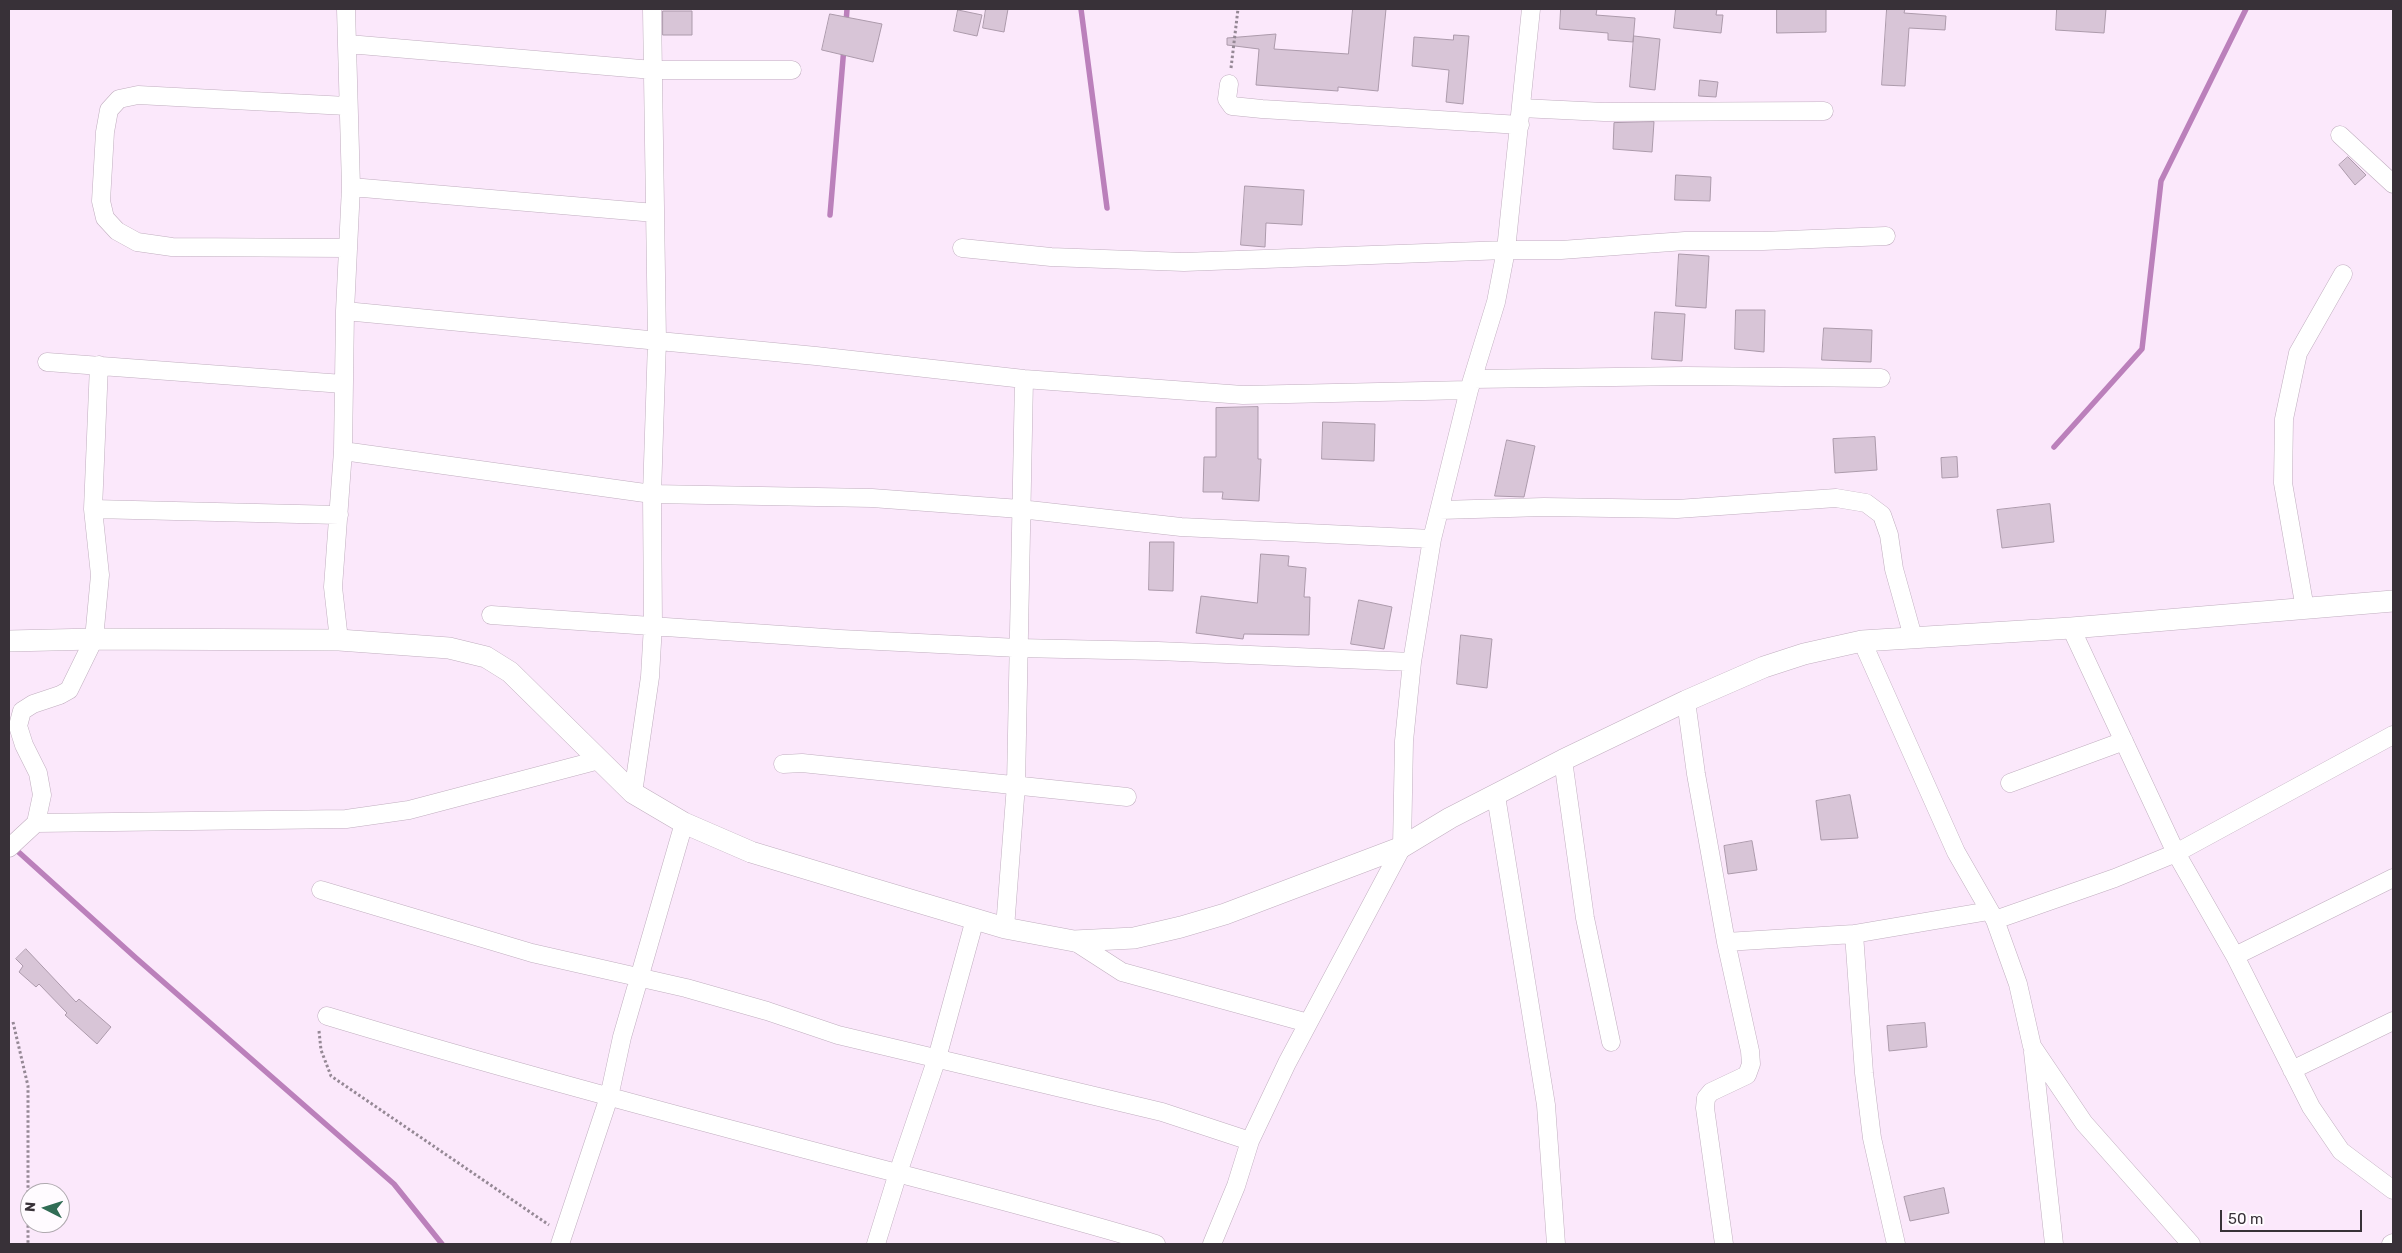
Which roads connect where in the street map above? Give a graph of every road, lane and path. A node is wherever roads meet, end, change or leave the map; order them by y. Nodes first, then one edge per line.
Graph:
1 (346, 9) edge
2 (652, 9) edge
3 (1238, 9) edge
4 (1532, 9) edge
5 (348, 44) junction
6 (653, 70) junction
7 (792, 70) dead end
8 (1229, 84) joint
9 (348, 106) junction
10 (1824, 111) dead end
11 (1520, 117) junction
12 (2340, 136) dead end
13 (2393, 184) edge
14 (352, 187) junction
15 (656, 213) junction
16 (1886, 236) dead end
17 (347, 248) junction
18 (962, 248) dead end
19 (1506, 250) junction
20 (2342, 274) dead end
21 (345, 311) junction
22 (658, 341) junction
23 (48, 362) dead end
24 (99, 364) junction
25 (1881, 378) dead end
26 (1024, 379) junction
27 (343, 384) junction
28 (1471, 385) junction
29 (344, 451) junction
30 (652, 494) junction
31 (1020, 509) junction
32 (92, 510) junction
33 (1440, 510) junction
34 (339, 515) junction
35 (1432, 539) junction
36 (2393, 601) edge
37 (2305, 608) junction
38 (491, 615) dead end
39 (652, 625) junction
40 (2071, 628) junction
41 (1913, 637) junction
42 (94, 639) junction
43 (339, 640) junction
44 (9, 641) edge
45 (1862, 641) junction
46 (1018, 648) junction
47 (1412, 662) junction
48 (1686, 701) junction
49 (2393, 735) edge
50 (2124, 741) junction
51 (599, 760) junction
52 (1563, 760) junction
53 (783, 764) dead end
54 (2010, 783) dead end
55 (1016, 785) junction
56 (633, 793) junction
57 (1496, 796) junction
58 (1127, 797) dead end
59 (36, 823) junction
60 (684, 824) junction
61 (1402, 847) junction
62 (9, 848) edge
63 (2176, 853) junction
64 (2393, 878) edge
65 (321, 890) dead end
66 (1992, 916) junction
67 (975, 918) junction
68 (1005, 928) junction
69 (1854, 934) junction
70 (1074, 941) junction
71 (1726, 942) junction
72 (2235, 956) junction
73 (640, 978) junction
74 (327, 1016) joint
75 (2393, 1021) edge
76 (13, 1022) dead end
77 (1308, 1023) junction
78 (1611, 1042) dead end
79 (2032, 1046) junction
80 (937, 1058) junction
81 (2292, 1070) junction
82 (609, 1097) junction
83 (1250, 1141) junction
84 (898, 1173) junction
85 (2389, 1182) edge
86 (562, 1240) edge
87 (28, 1244) edge
88 (876, 1244) edge
89 (1156, 1244) edge
90 (1212, 1244) edge
91 (1556, 1244) edge
92 (1724, 1244) edge
93 (1896, 1244) edge
94 (2054, 1244) edge
95 (2191, 1244) edge

1 - 5 street
2 - 6 street
3 - 8 path
4 - 11 street
5 - 6 street
5 - 9 street
6 - 7 street
6 - 15 street
8 - 11 street
9 - 14 street
9 - 17 street
10 - 11 street
11 - 19 street
12 - 13 street
14 - 15 street
14 - 17 street
15 - 22 street
16 - 19 street
17 - 21 street
18 - 19 street
19 - 28 street
20 - 37 street
21 - 22 street
21 - 27 street
22 - 26 street
22 - 30 street
23 - 24 street
24 - 27 street
24 - 32 street
25 - 28 street
26 - 28 street
26 - 31 street
27 - 29 street
28 - 33 street
29 - 30 street
29 - 34 street
30 - 31 street
30 - 39 street
31 - 35 street
31 - 46 street
32 - 34 street
32 - 42 street
33 - 35 street
33 - 41 street
34 - 43 street
35 - 47 street
36 - 37 street
37 - 40 street
38 - 39 street
39 - 46 street
39 - 56 street
40 - 41 street
40 - 50 street
41 - 45 street
42 - 43 street
42 - 44 street
42 - 59 street
43 - 51 street
45 - 48 street
45 - 66 street
46 - 47 street
46 - 55 street
47 - 61 street
48 - 52 street
48 - 71 street
49 - 63 street
50 - 54 street
50 - 63 street
51 - 56 street
51 - 59 street
52 - 57 street
52 - 78 street
53 - 55 street
55 - 58 street
55 - 68 street
56 - 60 street
57 - 61 street
57 - 91 street
59 - 62 street
60 - 67 street
60 - 73 street
61 - 70 street
61 - 77 street
63 - 66 street
63 - 72 street
64 - 72 street
65 - 73 street
66 - 69 street
66 - 79 street
67 - 68 street
67 - 80 street
68 - 70 street
69 - 71 street
69 - 93 street
70 - 77 street
71 - 92 street
72 - 81 street
73 - 80 street
73 - 82 street
74 - 82 street
74 - 86 path
75 - 81 street
76 - 87 path
77 - 83 street
79 - 94 street
79 - 95 street
80 - 83 street
80 - 84 street
81 - 85 street
82 - 84 street
82 - 86 street
83 - 90 street
84 - 88 street
84 - 89 street

